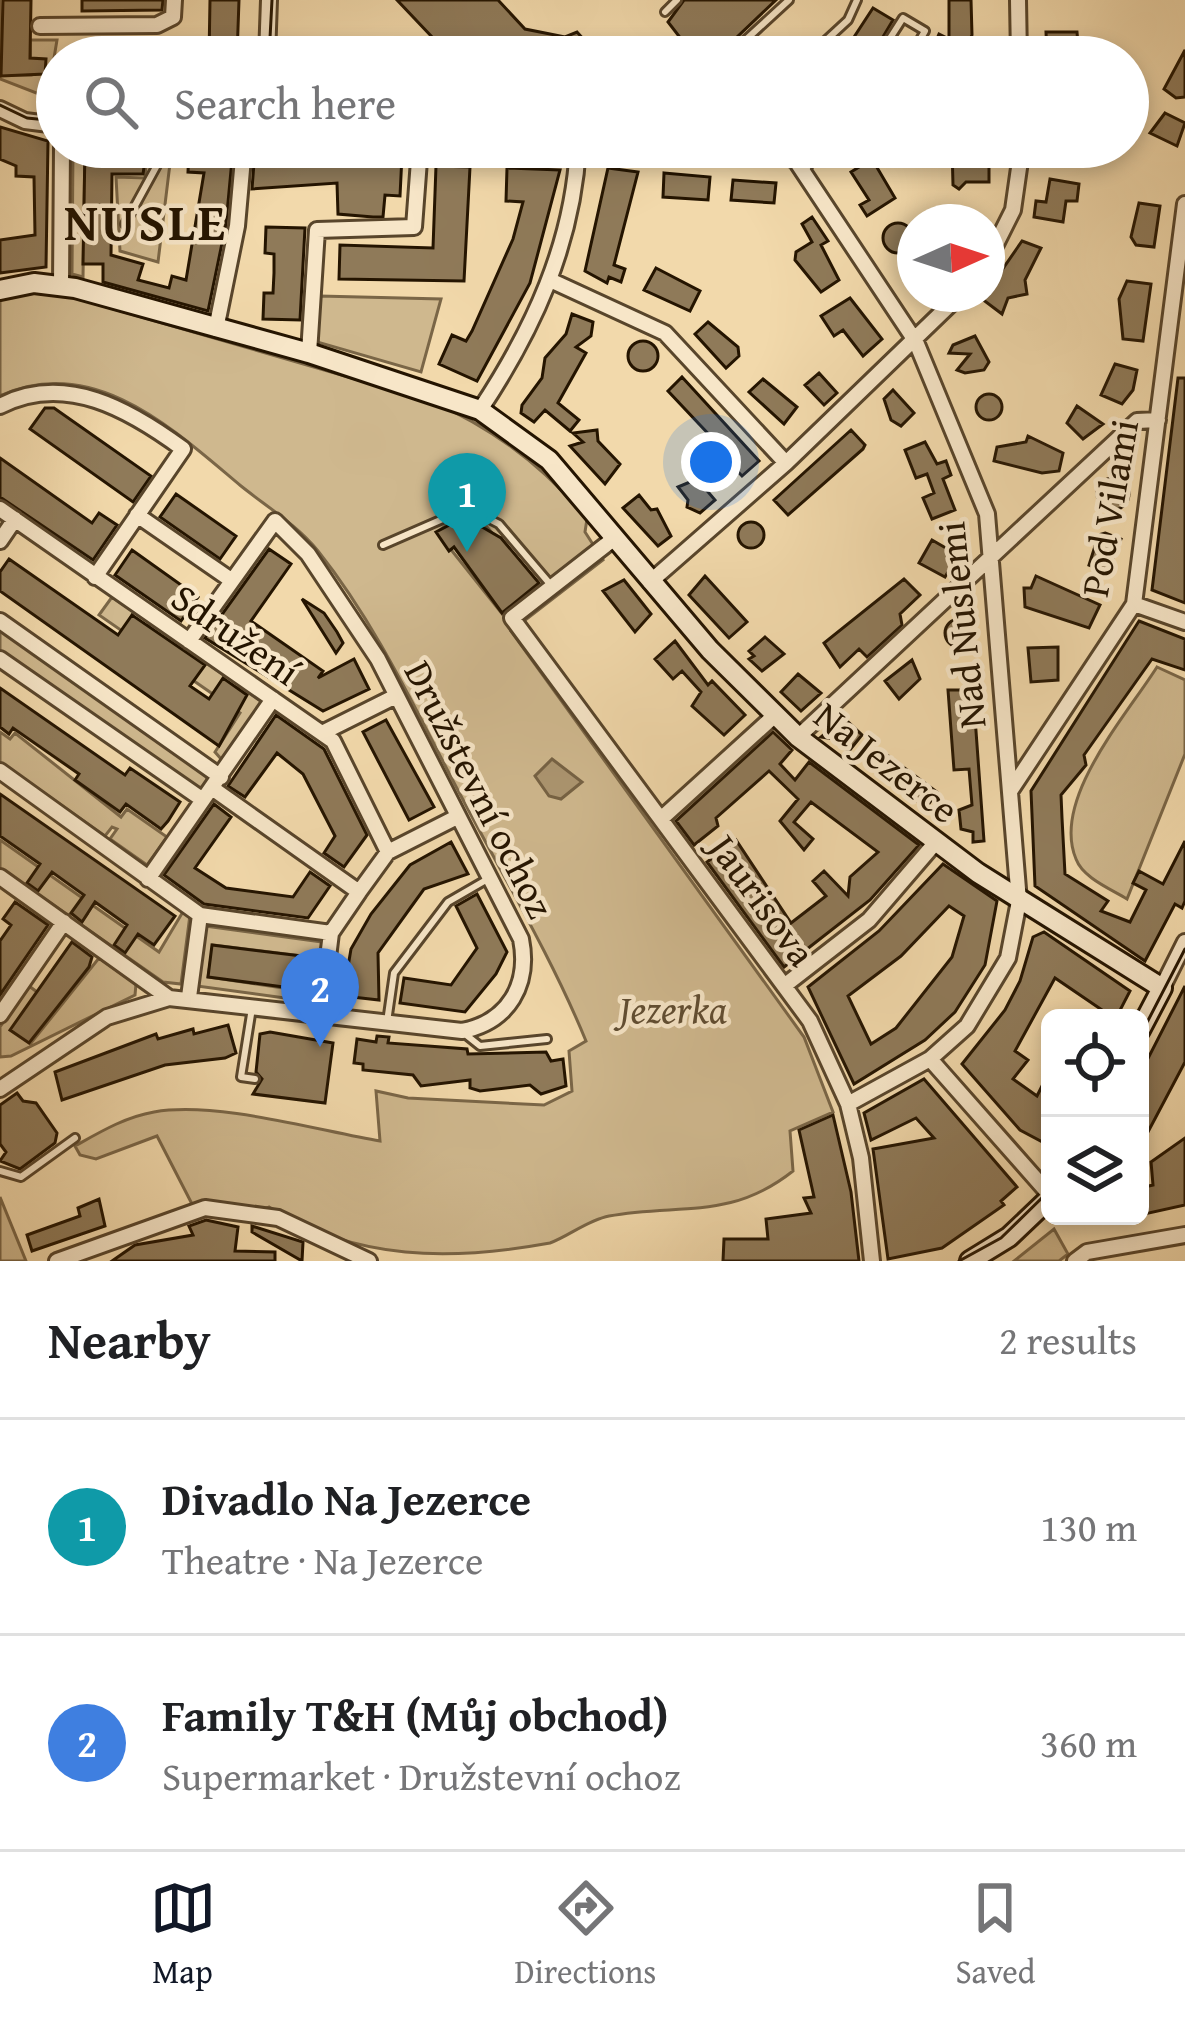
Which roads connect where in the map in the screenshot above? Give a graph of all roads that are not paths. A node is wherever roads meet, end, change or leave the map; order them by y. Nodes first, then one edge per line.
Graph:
1 (175, 0) edge
2 (268, 0) edge
3 (677, 0) edge
4 (789, 0) edge
5 (857, 0) edge
6 (1018, 0) edge
7 (664, 12) dead end
8 (40, 26) dead end
9 (267, 36) edge
10 (750, 36) edge
11 (831, 36) edge
12 (891, 36) edge
13 (922, 36) edge
14 (1019, 36) edge
15 (0, 110) edge
16 (36, 123) edge
17 (62, 168) edge
18 (156, 168) edge
19 (242, 168) edge
20 (418, 168) edge
21 (576, 168) edge
22 (800, 168) edge
23 (807, 168) edge
24 (1019, 168) edge
25 (804, 172) junction
26 (1185, 204) edge
27 (125, 224) dead end
28 (1005, 226) edge
29 (550, 280) junction
30 (61, 285) junction
31 (0, 290) edge
32 (945, 312) edge
33 (216, 329) junction
34 (916, 342) junction
35 (309, 353) junction
36 (0, 406) edge
37 (480, 410) junction
38 (1158, 420) junction
39 (786, 463) junction
40 (0, 509) edge
41 (137, 515) junction
42 (15, 519) junction
43 (616, 537) junction
44 (0, 541) edge
45 (383, 545) dead end
46 (992, 560) junction
47 (94, 577) junction
48 (231, 580) junction
49 (650, 582) junction
50 (552, 587) junction
51 (1135, 604) junction
52 (0, 621) edge
53 (1185, 622) edge
54 (189, 641) junction
55 (0, 658) edge
56 (396, 696) junction
57 (273, 699) junction
58 (774, 716) junction
59 (322, 733) junction
60 (798, 737) junction
61 (0, 771) edge
62 (212, 788) junction
63 (1011, 790) junction
64 (457, 817) junction
65 (662, 818) junction
66 (936, 842) junction
67 (388, 852) junction
68 (0, 878) edge
69 (489, 878) junction
70 (148, 879) junction
71 (359, 892) junction
72 (1019, 901) junction
73 (200, 915) junction
74 (64, 922) junction
75 (332, 933) junction
76 (1185, 942) edge
77 (784, 986) junction
78 (1162, 988) junction
79 (169, 998) junction
80 (189, 998) junction
81 (252, 1005) junction
82 (1149, 1013) edge
83 (321, 1014) junction
84 (0, 1015) edge
85 (387, 1022) junction
86 (462, 1031) junction
87 (548, 1039) dead end
88 (929, 1058) junction
89 (0, 1067) edge
90 (14, 1077) junction
91 (255, 1079) dead end
92 (0, 1089) edge
93 (848, 1104) junction
94 (75, 1138) dead end
95 (0, 1172) edge
96 (1041, 1186) edge
97 (1041, 1205) edge
98 (1185, 1235) edge
99 (57, 1261) edge
100 (370, 1261) edge
101 (872, 1261) edge
102 (970, 1261) edge
103 (1076, 1261) edge

1 - 8 street
2 - 9 street
3 - 7 lane
4 - 10 lane
5 - 11 lane
6 - 14 street
12 - 13 lane
15 - 16 street
17 - 30 street
18 - 27 lane
19 - 33 street
20 - 35 street
21 - 29 street
22 - 25 street
23 - 25 lane
24 - 28 street
25 - 34 street, Nad Nuslemi
26 - 38 street, Pod Vilami
29 - 37 street
29 - 39 street
30 - 31 street, Na Jezerce
30 - 33 street, Na Jezerce
32 - 34 street
33 - 35 street, Na Jezerce
34 - 39 street
34 - 46 street, Nad Nuslemi
35 - 37 street, Na Jezerce
36 - 41 street
37 - 43 street, Na Jezerce
38 - 46 street
38 - 51 street, Pod Vilami
39 - 49 street
40 - 42 street, Sdružení
41 - 47 street
41 - 48 street
42 - 44 street
42 - 47 street, Sdružení
43 - 49 street, Na Jezerce
43 - 50 street
45 - 50 lane
46 - 60 street
46 - 63 street, Nad Nuslemi
47 - 54 street, Sdružení
48 - 54 street
48 - 56 street, Družstevní ochoz
49 - 58 street, Na Jezerce
50 - 65 street, Jaurisova
51 - 53 street
51 - 63 street, Pod Vilami
52 - 62 street
54 - 57 street, Sdružení
55 - 62 street
56 - 59 street
56 - 64 street, Družstevní ochoz
57 - 59 street, Sdružení
57 - 62 street
58 - 60 street, Na Jezerce
58 - 65 street
59 - 67 street, Sdružení
60 - 66 street, Na Jezerce
61 - 70 street
62 - 70 street
62 - 71 street
63 - 72 street, Nad Nuslemi
64 - 67 street
64 - 69 street, Družstevní ochoz
65 - 77 street, Jaurisova
66 - 72 street, Na Jezerce
66 - 77 street
67 - 71 street
68 - 74 street
69 - 85 lane
69 - 86 street, Družstevní ochoz
70 - 73 street
71 - 75 street
72 - 78 street, Na Jezerce
72 - 88 street, Nad Nuslemi
73 - 75 street
73 - 80 street
74 - 79 street
74 - 84 street
75 - 83 street
76 - 78 street
77 - 93 street, Jaurisova
78 - 82 street
79 - 80 street
79 - 90 street
80 - 81 street
81 - 83 street
81 - 91 lane
83 - 85 street
85 - 86 street
86 - 87 lane
88 - 93 street, Nad Nuslemi
88 - 96 street
89 - 90 street
90 - 92 street
93 - 101 street, Jaurisova
94 - 95 lane
97 - 102 street
98 - 103 street
99 - 100 street

